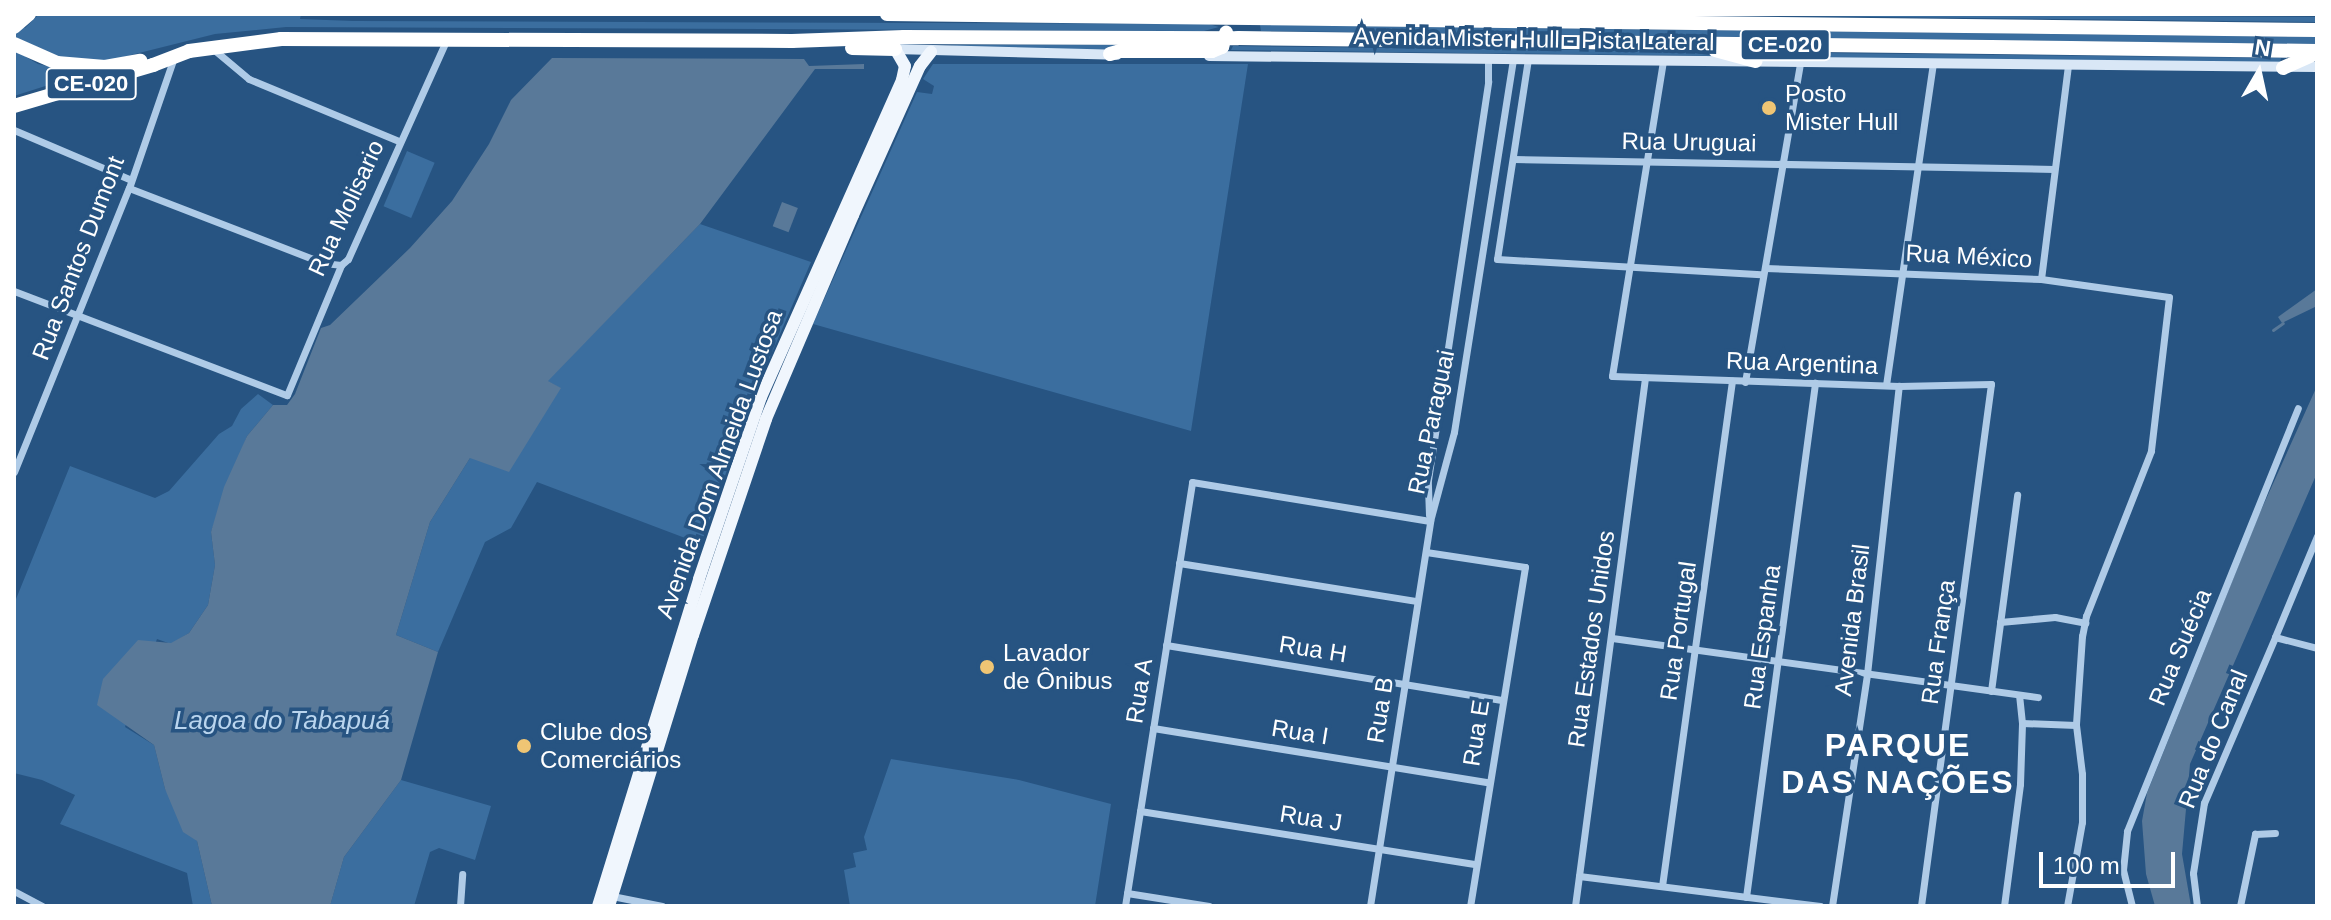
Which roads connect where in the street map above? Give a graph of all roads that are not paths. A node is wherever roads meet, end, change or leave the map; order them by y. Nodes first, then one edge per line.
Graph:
1 (29, 14) edge
2 (887, 14) edge
3 (1662, 14) edge
4 (932, 15) edge
5 (1153, 15) edge
6 (1254, 16) edge
7 (1226, 17) junction
8 (1696, 22) junction
9 (14, 27) edge
10 (2317, 30) edge
11 (1226, 38) junction
12 (1253, 38) junction
13 (446, 40) junction
14 (792, 41) junction
15 (14, 44) edge
16 (1687, 44) junction
17 (210, 46) junction
18 (895, 49) junction
19 (931, 52) junction
20 (2317, 52) edge
21 (1110, 54) junction
22 (171, 57) junction
23 (1488, 58) junction
24 (1513, 59) junction
25 (1528, 59) junction
26 (1663, 61) junction
27 (1756, 61) junction
28 (1800, 62) junction
29 (1933, 64) junction
30 (2068, 66) junction
31 (2317, 67) edge
32 (2283, 68) junction
33 (907, 82) junction
34 (14, 106) edge
35 (14, 130) edge
36 (399, 141) junction
37 (1514, 159) junction
38 (1647, 161) junction
39 (1782, 163) junction
40 (1918, 165) junction
41 (2054, 169) junction
42 (130, 184) junction
43 (341, 265) junction
44 (1628, 267) junction
45 (1763, 271) junction
46 (1900, 272) junction
47 (2041, 279) junction
48 (14, 291) edge
49 (79, 315) junction
50 (1645, 378) junction
51 (1732, 381) junction
52 (1745, 382) junction
53 (1815, 383) junction
54 (1991, 384) joint
55 (1886, 385) junction
56 (1899, 386) junction
57 (2298, 408) dead end
58 (14, 444) edge
59 (23, 447) junction
60 (14, 472) edge
61 (2017, 495) dead end
62 (1430, 521) junction
63 (2317, 536) edge
64 (1426, 552) junction
65 (1179, 563) junction
66 (1417, 601) junction
67 (2000, 622) junction
68 (2085, 623) junction
69 (687, 634) junction
70 (2275, 637) junction
71 (1612, 638) junction
72 (1166, 645) junction
73 (2317, 648) edge
74 (1696, 650) junction
75 (1780, 662) junction
76 (1867, 674) junction
77 (1405, 684) junction
78 (1953, 686) junction
79 (1991, 691) junction
80 (2019, 695) junction
81 (2038, 697) dead end
82 (1502, 700) junction
83 (2022, 723) junction
84 (2076, 725) junction
85 (1153, 728) junction
86 (1392, 767) junction
87 (1488, 782) junction
88 (1140, 811) junction
89 (2275, 833) dead end
90 (1379, 849) junction
91 (1476, 864) junction
92 (462, 874) dead end
93 (1579, 876) junction
94 (1662, 886) junction
95 (14, 891) edge
96 (1127, 893) junction
97 (1746, 897) junction
98 (611, 901) edge
99 (42, 906) edge
100 (460, 906) edge
101 (598, 906) edge
102 (662, 906) edge
103 (1125, 906) edge
104 (1209, 906) edge
105 (1370, 906) edge
106 (1470, 906) edge
107 (1575, 906) edge
108 (1820, 906) edge
109 (1832, 906) edge
110 (1921, 906) edge
111 (2004, 906) edge
112 (2067, 906) edge
113 (2132, 906) edge
114 (2197, 906) edge
115 (2240, 906) edge

1 - 9 highway
2 - 4 highway, CE-020
3 - 8 highway
4 - 5 highway, CE-020
5 - 7 highway, CE-020
6 - 7 highway, CE-020
6 - 8 highway, CE-020
6 - 12 highway
7 - 11 highway
8 - 10 highway, CE-020
11 - 12 highway, CE-020
11 - 14 highway, CE-020
11 - 21 highway
12 - 16 highway, CE-020
13 - 14 highway, CE-020
13 - 17 highway, CE-020
13 - 36 street, Rua Molisario
14 - 18 highway
15 - 22 highway
16 - 20 highway, CE-020
16 - 27 highway
17 - 22 highway, CE-020
17 - 36 street
18 - 19 main road, Avenida Mister Hull - Pista Lateral
18 - 33 main road
19 - 21 main road, Avenida Mister Hull - Pista Lateral
19 - 33 main road, Avenida Dom Almeida Lustosa
20 - 32 highway
21 - 23 main road, Avenida Mister Hull - Pista Lateral
22 - 34 highway, CE-020
22 - 42 street, Rua Santos Dumont
23 - 24 main road, Avenida Mister Hull - Pista Lateral
23 - 62 street, Rua Paraguai
24 - 25 main road, Avenida Mister Hull - Pista Lateral
24 - 62 street, Rua Paraguai
25 - 26 main road, Avenida Mister Hull - Pista Lateral
25 - 37 street
26 - 27 main road, Avenida Mister Hull - Pista Lateral
26 - 38 street
27 - 28 main road, Avenida Mister Hull - Pista Lateral
28 - 29 main road, Avenida Mister Hull - Pista Lateral
28 - 39 street
29 - 30 main road, Avenida Mister Hull - Pista Lateral
29 - 40 street
30 - 32 main road, Avenida Mister Hull - Pista Lateral
30 - 41 street
31 - 32 main road, Avenida Mister Hull - Pista Lateral
33 - 69 main road, Avenida Dom Almeida Lustosa
35 - 42 street
36 - 43 street, Rua Molisario
37 - 38 street, Rua Uruguai
37 - 44 street, Rua México
38 - 39 street, Rua Uruguai
38 - 44 street
39 - 40 street, Rua Uruguai
39 - 45 street
40 - 41 street, Rua Uruguai
40 - 46 street
41 - 47 street
42 - 43 street
42 - 49 street, Rua Santos Dumont
43 - 49 street, Rua Molisario
44 - 45 street, Rua México
44 - 50 street, Rua Argentina
45 - 46 street, Rua México
45 - 52 street
46 - 47 street, Rua México
46 - 55 street
47 - 68 street, Rua México
48 - 49 street
49 - 59 street, Rua Santos Dumont
50 - 51 street, Rua Argentina
50 - 71 street, Rua Estados Unidos
51 - 52 street, Rua Argentina
51 - 74 street, Rua Portugal
52 - 53 street, Rua Argentina
53 - 55 street, Rua Argentina
53 - 75 street, Rua Espanha
54 - 56 street, Rua Argentina
54 - 78 street, Rua França
55 - 56 street, Rua Argentina
56 - 76 street, Avenida Brasil
57 - 113 street, Rua Suécia
58 - 59 street
59 - 60 street, Rua Santos Dumont
61 - 67 street
62 - 64 street, Rua B
62 - 65 street, Rua A
63 - 70 street, Rua do Canal
64 - 66 street, Rua B
64 - 82 street, Rua E
65 - 66 street
65 - 72 street, Rua A
66 - 77 street, Rua B
67 - 68 street
67 - 79 street
68 - 84 street
69 - 98 main road, Avenida Dom Almeida Lustosa
69 - 101 main road, Avenida Dom Almeida Lustosa
70 - 73 street
70 - 114 street, Rua do Canal
71 - 74 street
71 - 93 street, Rua Estados Unidos
72 - 77 street, Rua H
72 - 85 street, Rua A
74 - 75 street
74 - 94 street, Rua Portugal
75 - 76 street
75 - 97 street, Rua Espanha
76 - 78 street
76 - 109 street, Avenida Brasil
77 - 82 street, Rua H
77 - 86 street, Rua B
78 - 79 street
78 - 110 street, Rua França
79 - 80 street
80 - 81 street
80 - 83 street
82 - 87 street, Rua E
83 - 84 street
83 - 111 street
84 - 112 street
85 - 86 street, Rua I
85 - 88 street, Rua A
86 - 87 street, Rua I
86 - 90 street, Rua B
87 - 91 street, Rua E
88 - 90 street, Rua J
88 - 96 street, Rua A
89 - 115 street
90 - 91 street, Rua J
90 - 105 street, Rua B
91 - 106 street, Rua E
92 - 100 street
93 - 94 street
93 - 107 street, Rua Estados Unidos
94 - 97 street
95 - 99 street
96 - 103 street, Rua A
96 - 104 street
97 - 108 street
98 - 102 street

